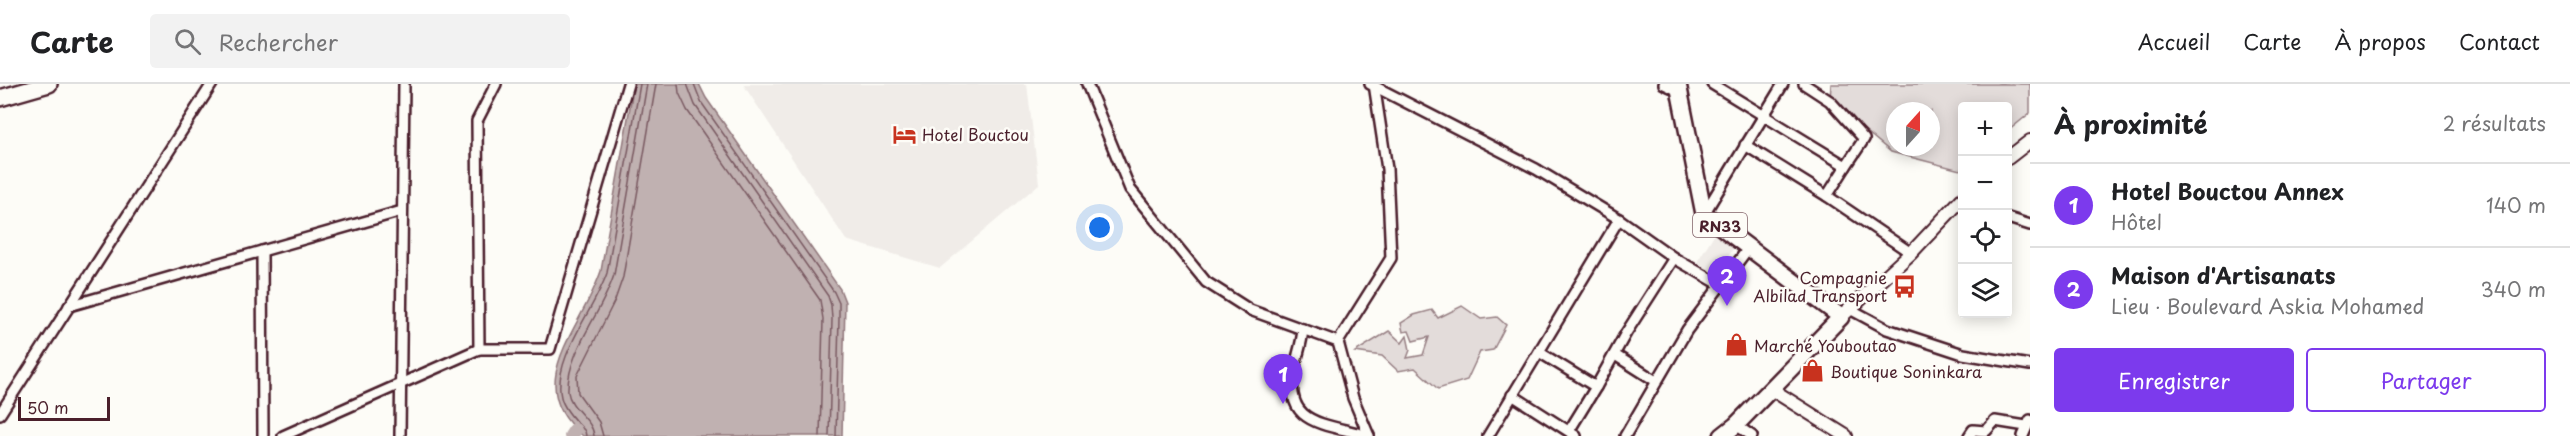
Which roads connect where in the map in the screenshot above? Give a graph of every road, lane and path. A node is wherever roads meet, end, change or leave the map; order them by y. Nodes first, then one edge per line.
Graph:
1 (49, 84) edge
2 (212, 84) edge
3 (404, 84) edge
4 (496, 84) edge
5 (628, 84) edge
6 (1087, 84) edge
7 (1372, 84) edge
8 (1664, 84) edge
9 (1712, 84) edge
10 (1784, 84) edge
11 (1804, 84) edge
12 (25, 88) edge
13 (1678, 88) edge
14 (0, 98) edge
15 (1765, 115) junction
16 (2030, 141) edge
17 (1745, 145) junction
18 (2010, 156) edge
19 (1846, 166) junction
20 (1827, 196) junction
21 (1958, 205) edge
22 (402, 211) junction
23 (1704, 214) junction
24 (1619, 219) junction
25 (2012, 220) edge
26 (2030, 225) edge
27 (1750, 246) junction
28 (262, 251) junction
29 (1911, 253) junction
30 (1674, 258) junction
31 (1721, 285) junction
32 (69, 306) junction
33 (1845, 313) junction
34 (1303, 329) junction
35 (1338, 342) junction
36 (479, 349) junction
37 (1539, 352) junction
38 (1615, 355) junction
39 (2030, 365) edge
40 (1656, 381) junction
41 (400, 384) junction
42 (1596, 387) junction
43 (1771, 389) junction
44 (1512, 395) junction
45 (0, 414) edge
46 (1736, 425) junction
47 (2026, 428) edge
48 (1572, 433) edge
49 (1492, 434) edge
50 (263, 436) edge
51 (283, 436) edge
52 (400, 436) edge
53 (1369, 436) edge
54 (1625, 436) edge
55 (1722, 436) edge
56 (1752, 436) edge
57 (1846, 436) edge
58 (1969, 436) edge

1 - 12 main road
2 - 32 street
3 - 22 street
4 - 36 street
5 - 36 street
6 - 34 street
7 - 24 street
7 - 35 street
8 - 13 street
9 - 15 street
10 - 15 street
11 - 19 street
12 - 14 main road
13 - 23 main road, RN33
15 - 17 street
15 - 19 street
16 - 18 street
17 - 20 street
17 - 23 street
19 - 20 street
20 - 29 street
21 - 29 street
22 - 28 street
22 - 41 street
23 - 27 main road, RN33
24 - 30 street
24 - 37 street
25 - 26 street
27 - 31 street
27 - 33 main road, RN33
28 - 32 street
28 - 50 street
29 - 33 street
30 - 31 street
30 - 38 street
31 - 40 street
32 - 45 street
33 - 39 street
33 - 43 main road
34 - 35 street
34 - 53 street
35 - 53 street
36 - 41 street
37 - 42 street
37 - 44 street
38 - 40 street
38 - 42 street
40 - 54 street
41 - 51 street
41 - 52 street
42 - 48 street
43 - 46 main road
43 - 57 street
44 - 48 street
44 - 49 street
46 - 55 main road
46 - 56 street
47 - 58 street

